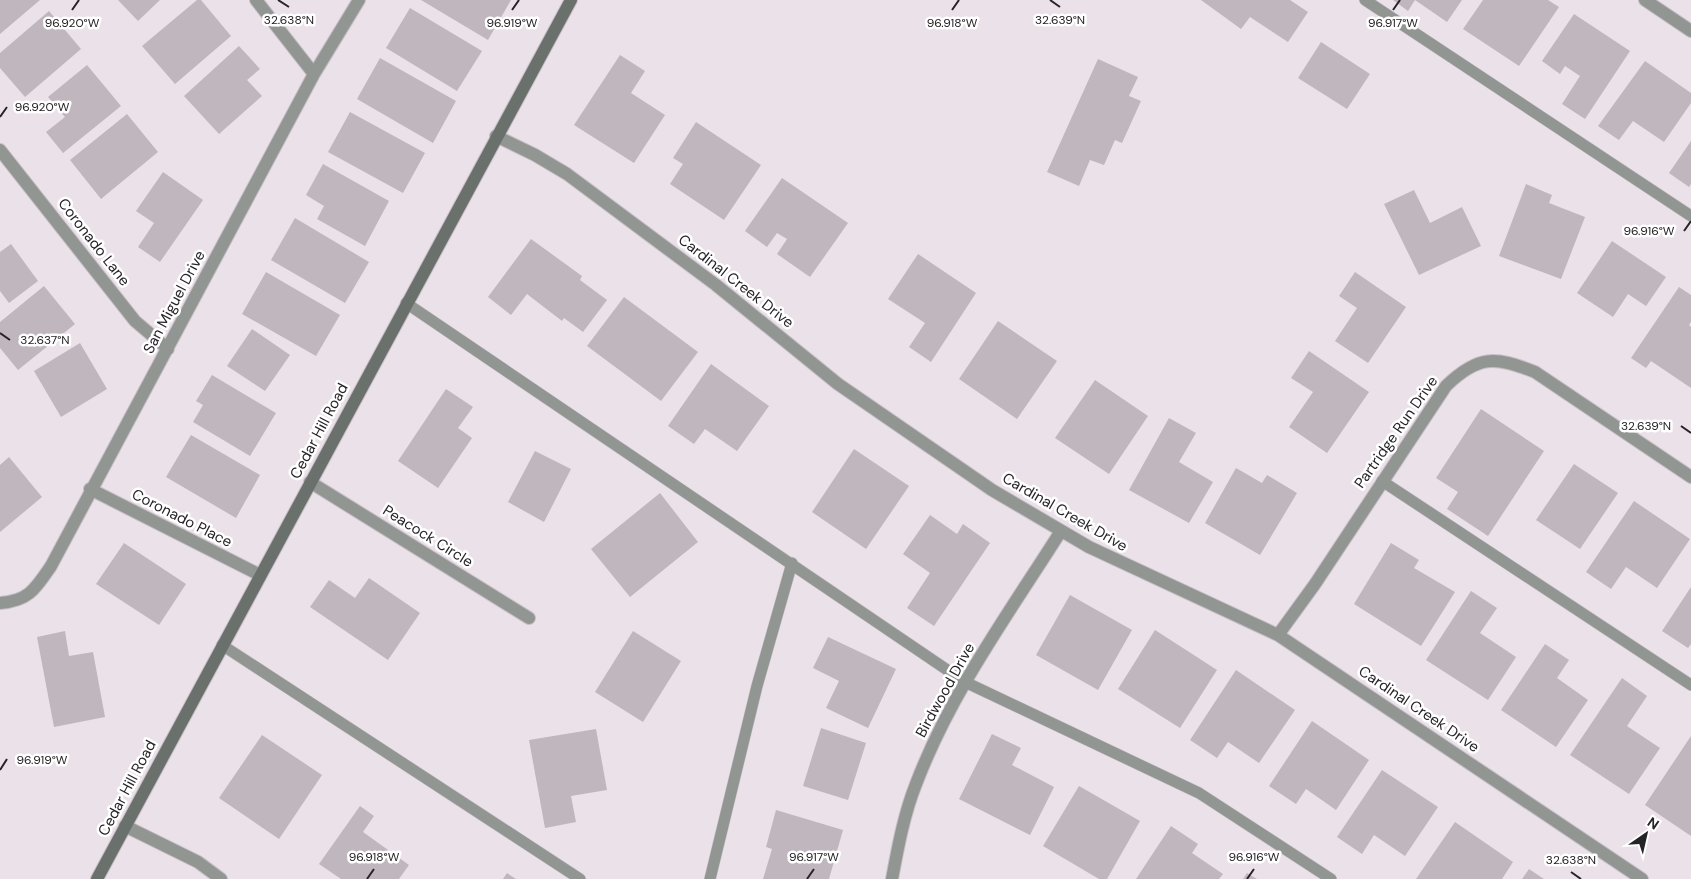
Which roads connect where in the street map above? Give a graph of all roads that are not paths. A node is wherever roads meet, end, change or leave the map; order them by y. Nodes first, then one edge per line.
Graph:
1 (256, 0) edge
2 (359, 0) edge
3 (571, 0) edge
4 (1365, 0) edge
5 (1645, 0) edge
6 (1691, 30) edge
7 (314, 74) junction
8 (496, 136) junction
9 (0, 150) edge
10 (1691, 216) edge
11 (406, 303) junction
12 (168, 349) junction
13 (1691, 478) edge
14 (1382, 481) junction
15 (310, 482) junction
16 (90, 489) junction
17 (1061, 531) junction
18 (792, 563) junction
19 (260, 575) junction
20 (3, 603) edge
21 (529, 618) dead end
22 (1278, 635) junction
23 (222, 645) junction
24 (965, 682) junction
25 (1691, 685) edge
26 (125, 826) junction
27 (96, 879) edge
28 (221, 879) edge
29 (580, 879) edge
30 (710, 879) edge
31 (892, 879) edge
32 (1331, 879) edge
33 (1642, 879) edge

1 - 7 street
2 - 7 street, San Miguel Drive
3 - 8 street, Cedar Hill Road
4 - 10 lane
5 - 6 street
7 - 12 street, San Miguel Drive
8 - 11 street, Cedar Hill Road
8 - 17 street, Cardinal Creek Drive
9 - 12 street, Coronado Lane
11 - 15 street, Cedar Hill Road
11 - 18 lane
12 - 16 street, San Miguel Drive
13 - 14 street, Partridge Run Drive
14 - 22 street, Partridge Run Drive
14 - 25 lane
15 - 19 street, Cedar Hill Road
15 - 21 street, Peacock Circle
16 - 19 street, Coronado Place
16 - 20 street, San Miguel Drive
17 - 22 street, Cardinal Creek Drive
17 - 24 street, Birdwood Drive
18 - 24 lane
18 - 30 lane
19 - 23 street, Cedar Hill Road
22 - 33 street, Cardinal Creek Drive
23 - 26 street, Cedar Hill Road
23 - 29 lane
24 - 31 street, Birdwood Drive
24 - 32 lane
26 - 27 street, Cedar Hill Road
26 - 28 street

